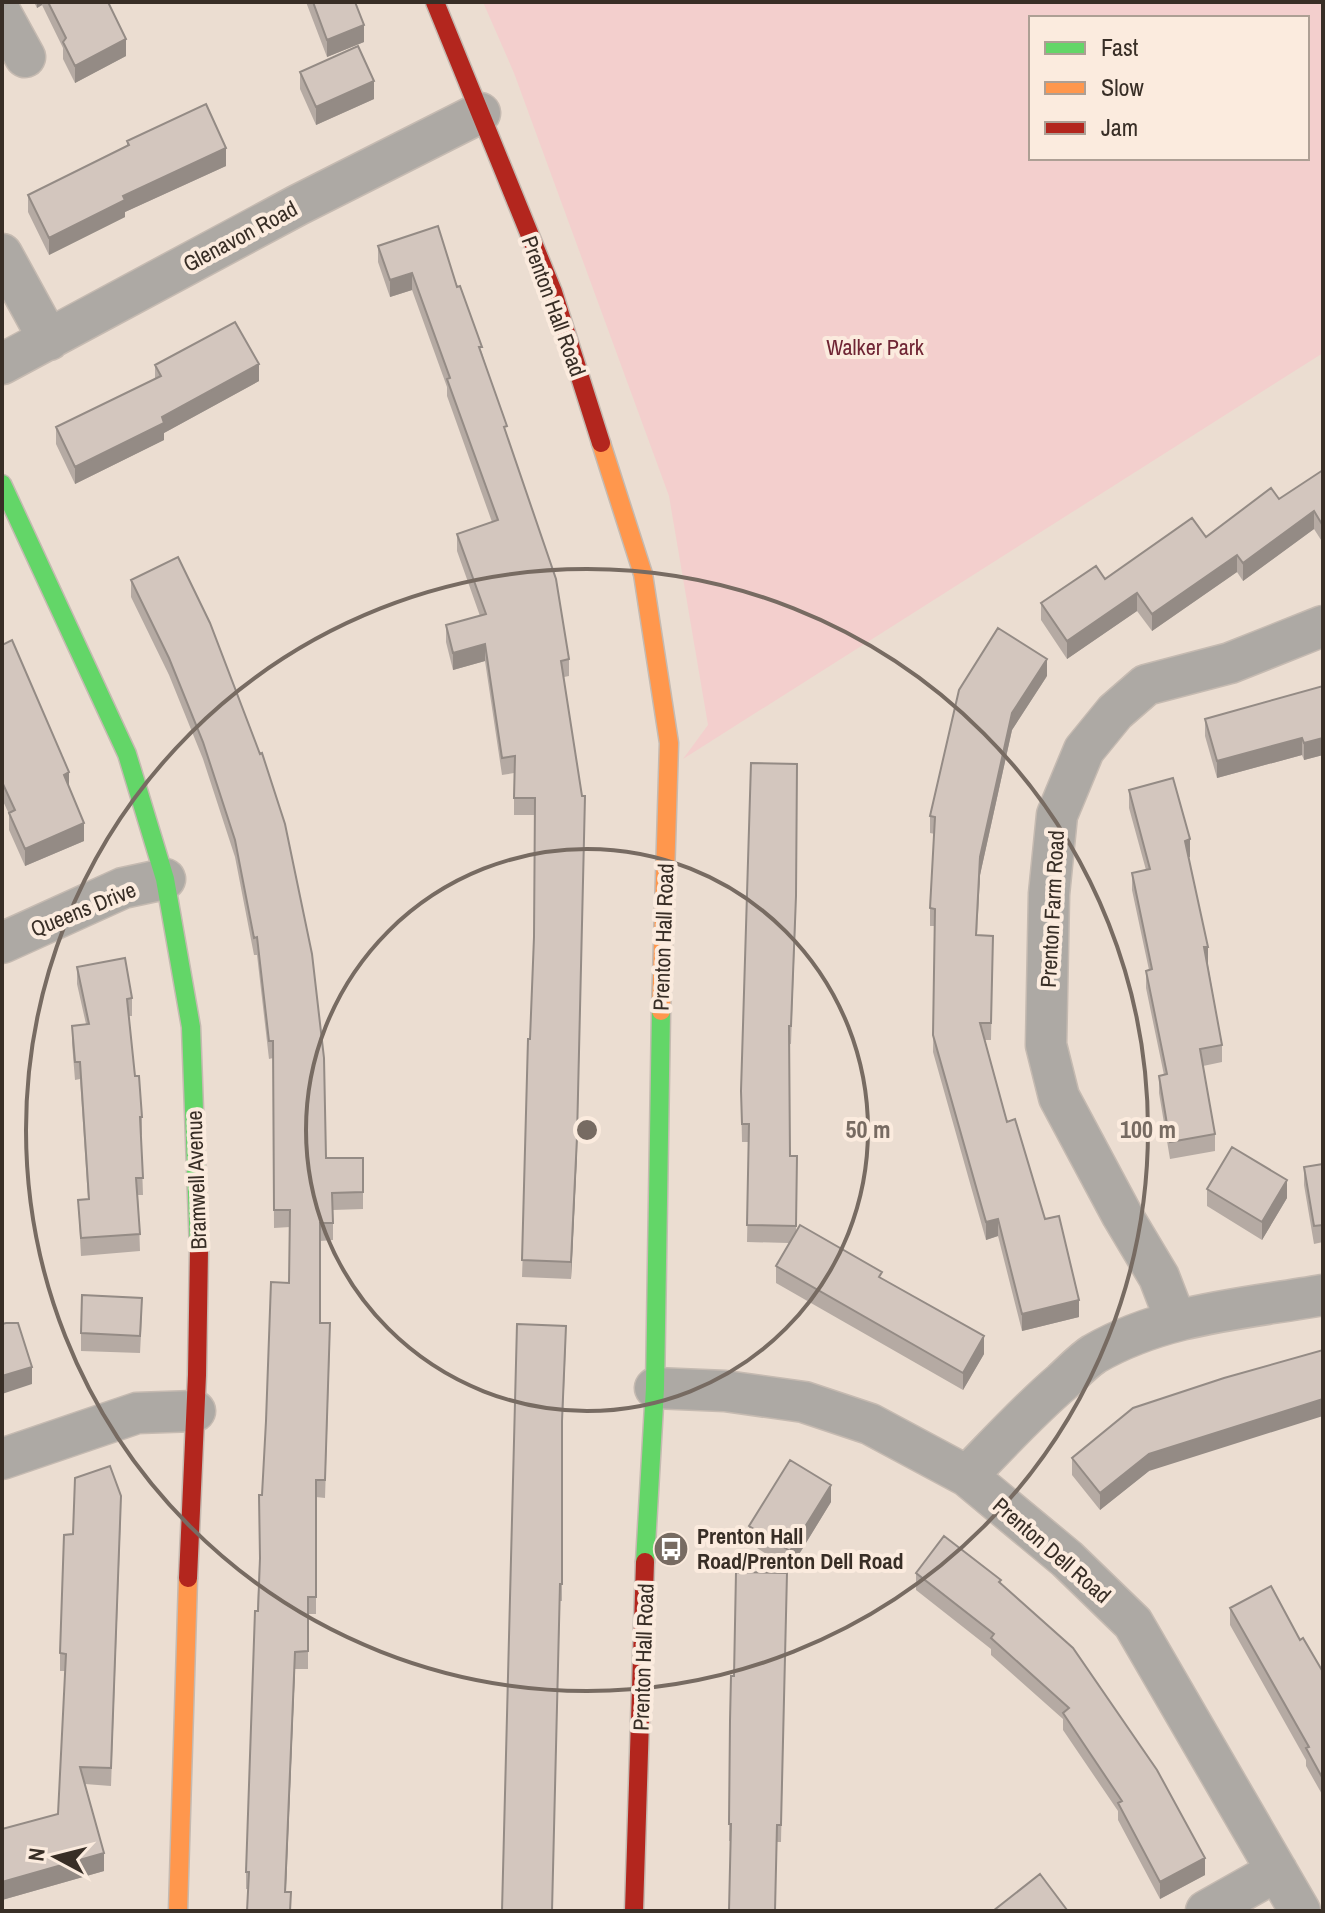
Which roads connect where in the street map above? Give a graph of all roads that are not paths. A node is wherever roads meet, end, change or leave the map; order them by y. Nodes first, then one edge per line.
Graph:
1 (435, 2) edge
2 (2, 15) edge
3 (25, 57) dead end
4 (480, 113) junction
5 (2, 254) edge
6 (49, 340) junction
7 (2, 364) edge
8 (2, 484) edge
9 (1323, 626) edge
10 (165, 879) junction
11 (2, 943) edge
12 (1323, 1295) edge
13 (1176, 1321) junction
14 (655, 1388) junction
15 (195, 1411) junction
16 (2, 1459) edge
17 (967, 1476) junction
18 (1277, 1871) junction
19 (178, 1911) edge
20 (634, 1911) edge
21 (1206, 1911) edge
22 (1300, 1911) edge

1 - 4 street, Prenton Hall Road
2 - 3 street
4 - 6 street, Glenavon Road
4 - 14 street, Prenton Hall Road
5 - 6 street
6 - 7 street, Glenavon Road
8 - 10 street, Bramwell Avenue
9 - 13 street, Prenton Farm Road
10 - 11 street, Queens Drive
10 - 15 street, Bramwell Avenue
12 - 13 street
13 - 17 street
14 - 17 street, Prenton Dell Road
14 - 20 street, Prenton Hall Road
15 - 16 street
15 - 19 street, Bramwell Avenue
17 - 18 street, Prenton Dell Road
18 - 21 street
18 - 22 street, Prenton Dell Road

